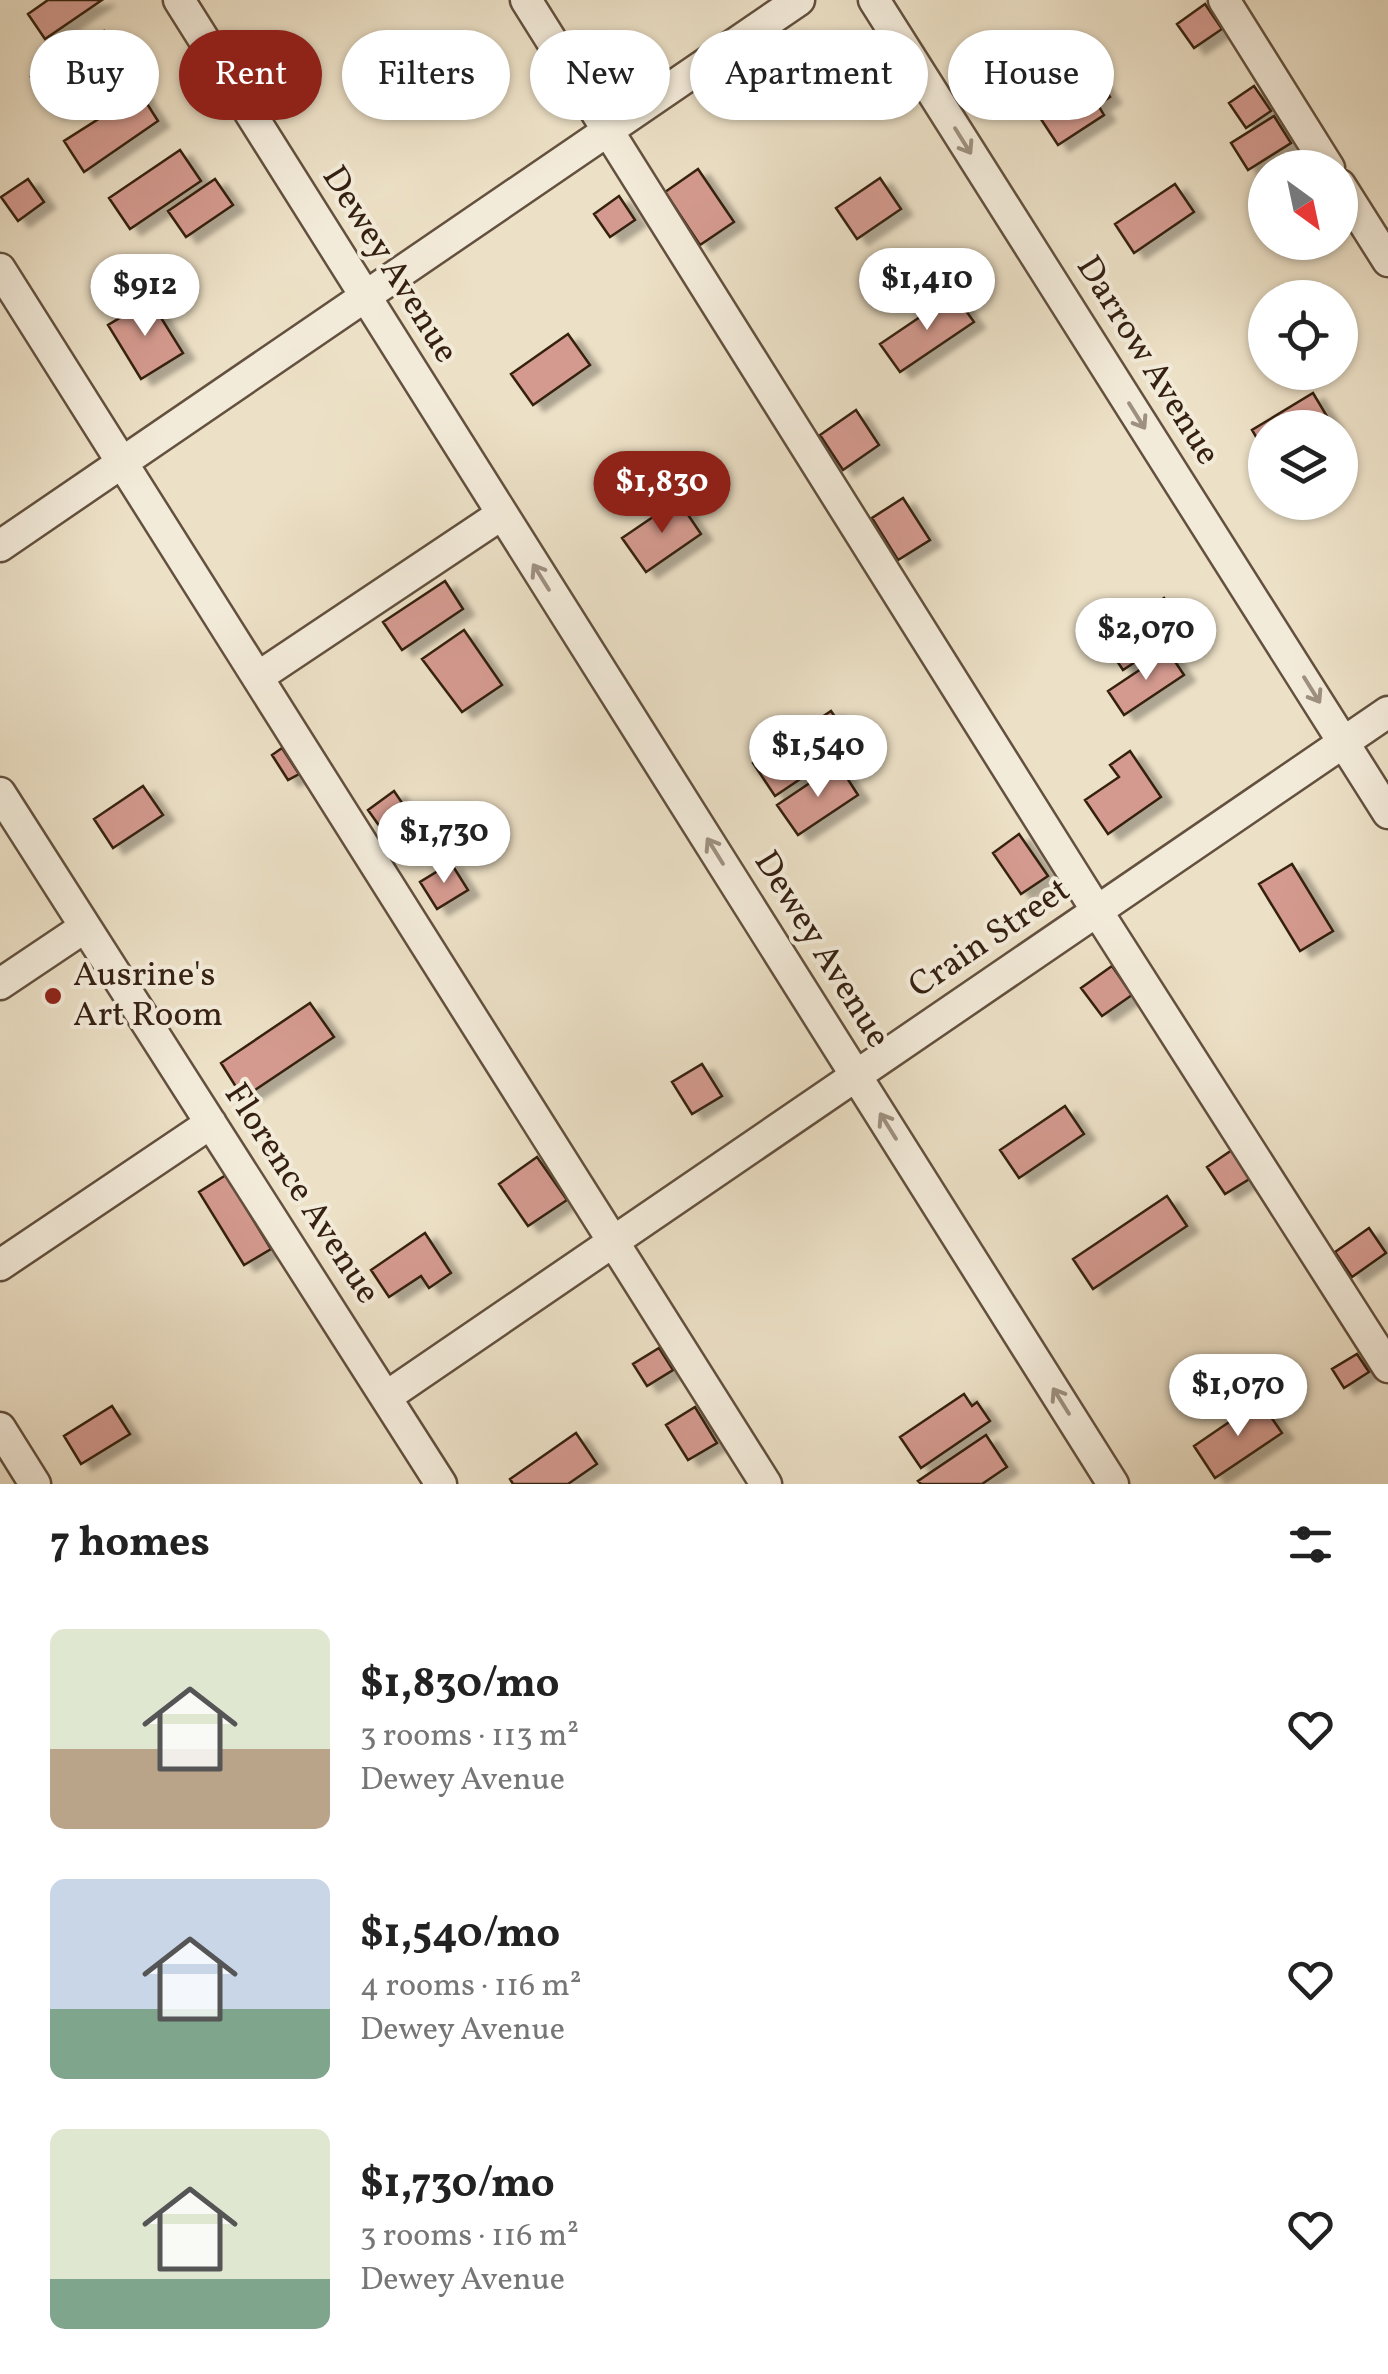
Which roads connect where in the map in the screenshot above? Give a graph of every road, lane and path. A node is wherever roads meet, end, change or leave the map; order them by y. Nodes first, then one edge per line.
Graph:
1 (178, 0) edge
2 (526, 0) edge
3 (798, 0) edge
4 (874, 0) edge
5 (1224, 0) edge
6 (608, 130) junction
7 (1318, 150) edge
8 (1358, 213) edge
9 (1388, 261) edge
10 (0, 269) edge
11 (365, 298) junction
12 (123, 462) junction
13 (502, 514) junction
14 (0, 546) edge
15 (258, 676) junction
16 (1388, 712) edge
17 (1344, 742) junction
18 (0, 792) edge
19 (1388, 814) edge
20 (1097, 911) junction
21 (86, 926) junction
22 (0, 984) edge
23 (856, 1076) junction
24 (211, 1124) junction
25 (614, 1241) junction
26 (0, 1265) edge
27 (1388, 1367) edge
28 (386, 1397) junction
29 (0, 1428) edge
30 (36, 1484) edge
31 (441, 1484) edge
32 (766, 1484) edge
33 (1113, 1484) edge

1 - 11 street, Dewey Avenue
2 - 6 street
3 - 6 street
4 -> 17 street, Darrow Avenue
5 - 7 street
6 - 11 street
6 - 20 street
8 - 9 street
10 - 12 street
11 - 12 street
11 - 13 street, Dewey Avenue
12 - 14 street
12 - 15 street
13 - 15 street
23 -> 13 street, Dewey Avenue
15 - 25 street
16 - 17 street, Crain Street
17 - 19 street, Darrow Avenue
17 - 20 street, Crain Street
18 - 21 street, Florence Avenue
20 - 23 street, Crain Street
20 - 27 street
21 - 22 street
21 - 24 street, Florence Avenue
23 - 25 street, Crain Street
33 -> 23 street, Dewey Avenue
24 - 26 street
24 - 28 street, Florence Avenue
25 - 28 street, Crain Street
25 - 32 street
28 - 31 street, Florence Avenue
29 - 30 street

